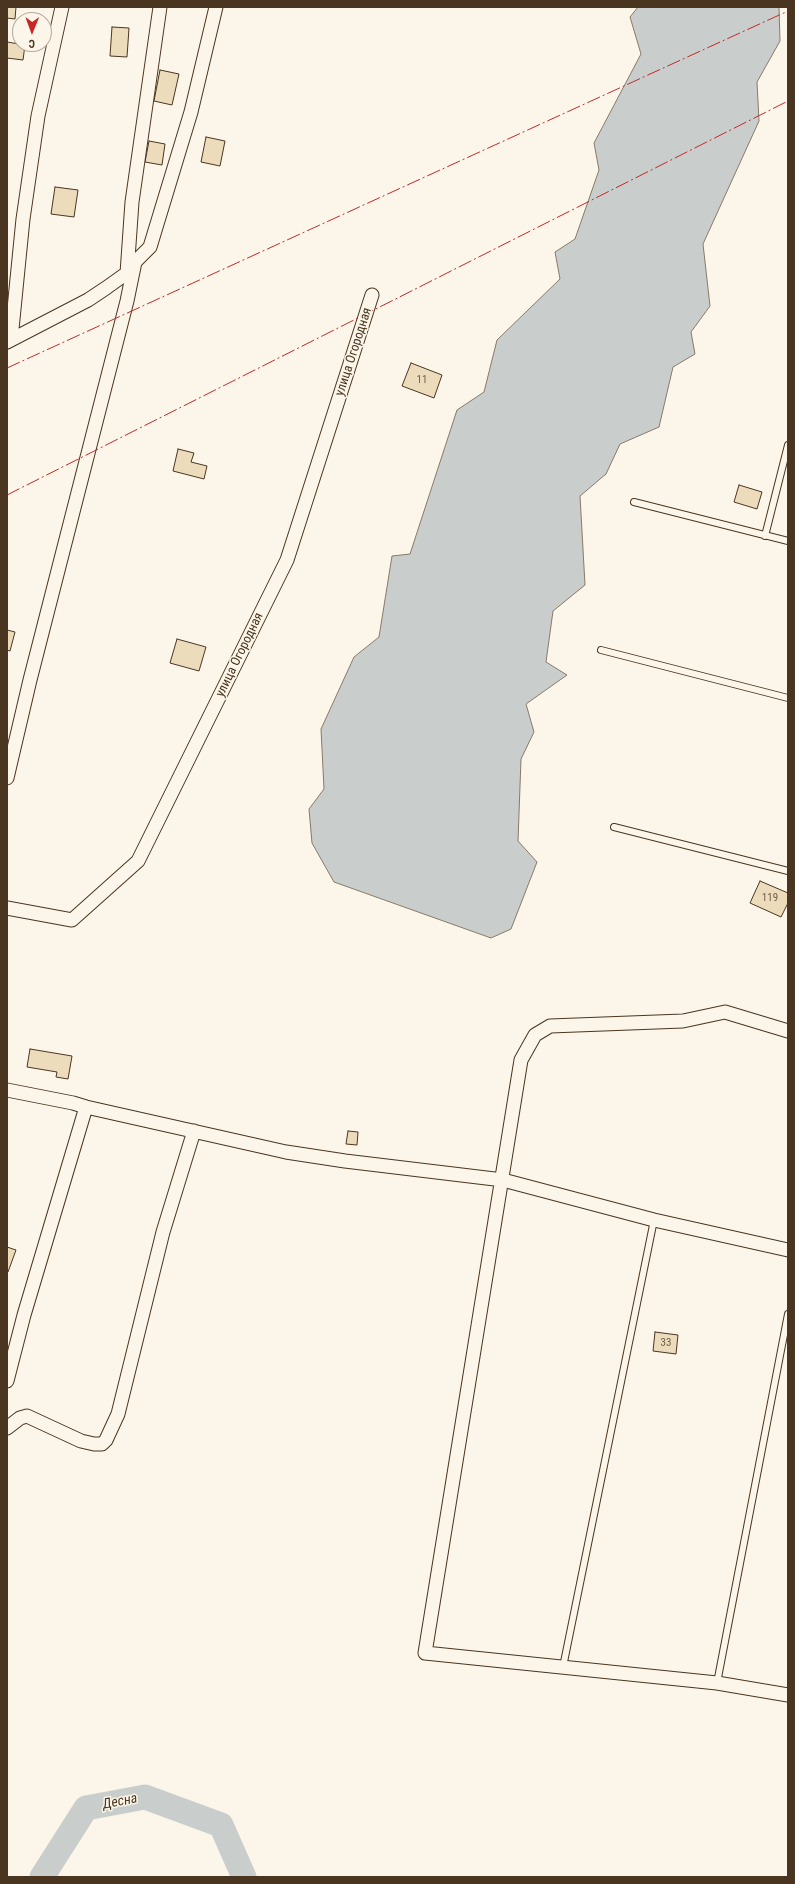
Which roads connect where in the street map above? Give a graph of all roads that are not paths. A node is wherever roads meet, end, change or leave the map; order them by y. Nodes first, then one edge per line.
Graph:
1 (62, 7) edge
2 (160, 7) edge
3 (216, 7) edge
4 (131, 268) junction
5 (372, 295) dead end
6 (9, 340) edge
7 (788, 445) edge
8 (634, 502) dead end
9 (765, 536) junction
10 (788, 541) edge
11 (601, 650) dead end
12 (788, 698) edge
13 (7, 778) edge
14 (614, 827) dead end
15 (788, 871) edge
16 (7, 908) edge
17 (788, 1031) edge
18 (7, 1090) edge
19 (86, 1107) junction
20 (194, 1131) junction
21 (503, 1180) junction
22 (654, 1220) junction
23 (788, 1250) edge
24 (788, 1314) edge
25 (7, 1381) edge
26 (7, 1428) edge
27 (563, 1667) junction
28 (717, 1683) junction
29 (788, 1695) edge

1 - 6 street
2 - 4 street
3 - 4 street
4 - 6 street
4 - 13 street
5 - 16 street, улица Огородная
7 - 9 lane
8 - 9 lane
9 - 10 lane
11 - 12 lane
14 - 15 lane
17 - 21 street
18 - 19 street
19 - 20 street
19 - 25 street
20 - 21 street
20 - 26 street
21 - 22 street
21 - 27 street
22 - 23 street
22 - 27 lane
24 - 28 lane
27 - 28 street
28 - 29 street

